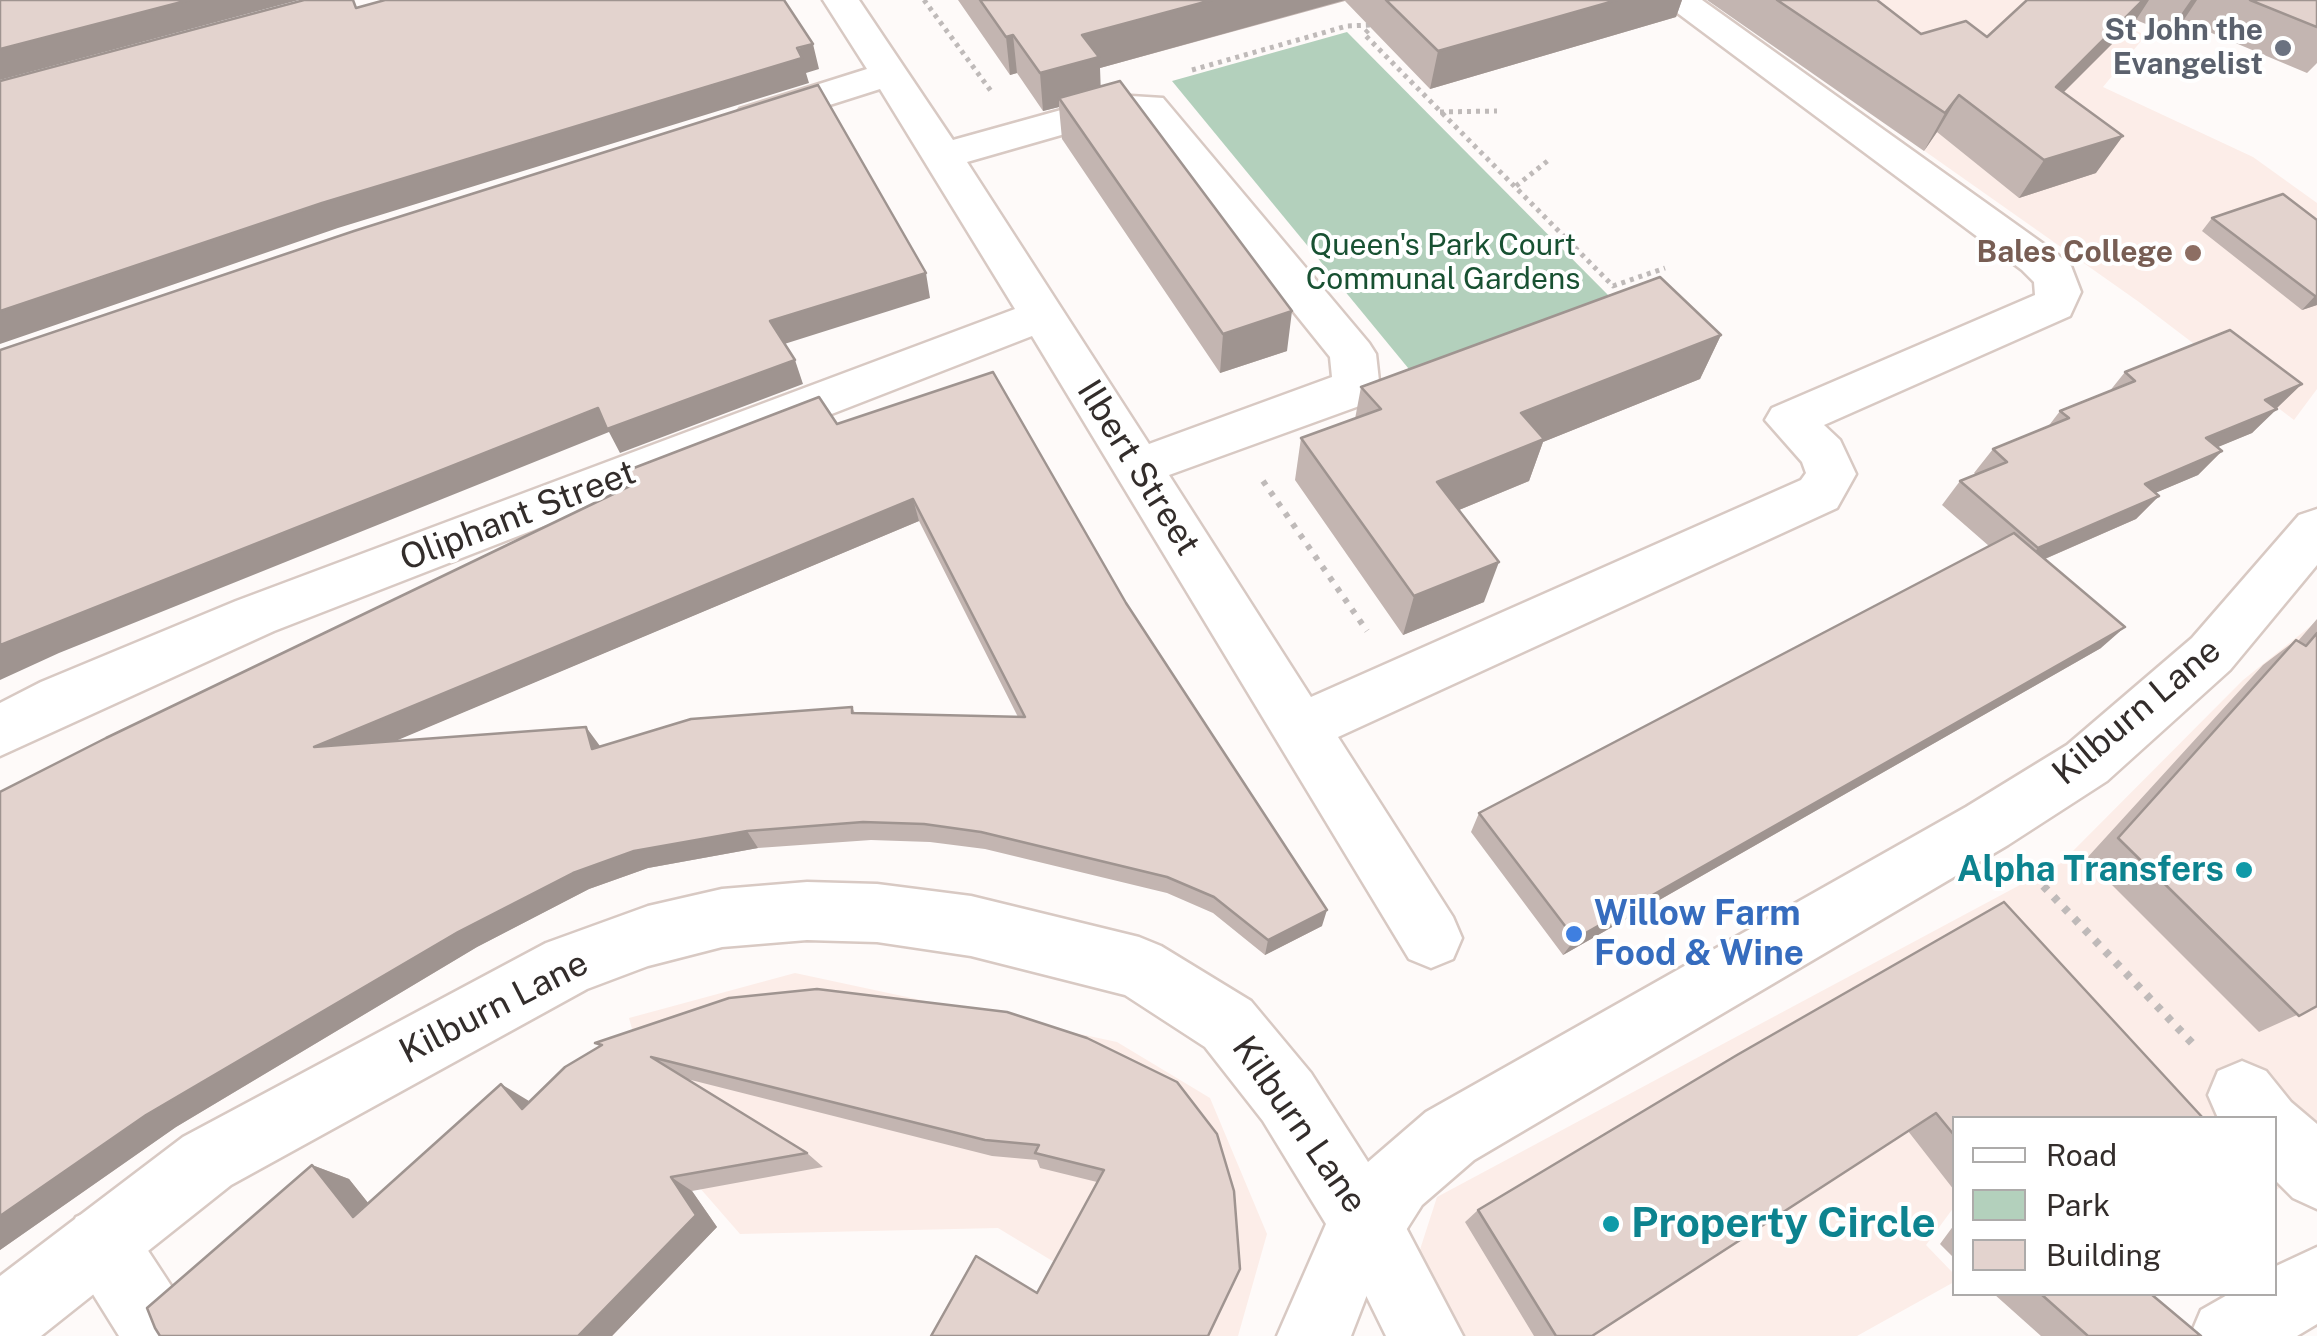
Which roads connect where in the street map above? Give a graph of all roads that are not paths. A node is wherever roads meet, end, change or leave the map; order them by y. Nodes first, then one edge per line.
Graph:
1 (841, 0) edge
2 (1678, 0) edge
3 (889, 74) junction
4 (722, 127) edge
5 (943, 156) junction
6 (1043, 315) junction
7 (1138, 467) junction
8 (2317, 529) edge
9 (1300, 728) junction
10 (0, 731) edge
11 (1431, 938) dead end
12 (2277, 1132) edge
13 (2317, 1174) edge
14 (1366, 1224) junction
15 (100, 1242) junction
16 (2317, 1283) edge
17 (12, 1324) edge
18 (160, 1336) edge
19 (1314, 1336) edge
20 (1426, 1336) edge
21 (2227, 1336) edge

1 - 3 street, Ilbert Street
2 - 9 street
3 - 4 street
3 - 5 street, Ilbert Street
5 - 6 street, Ilbert Street
5 - 7 street
6 - 7 street, Ilbert Street
6 - 10 street, Oliphant Street
7 - 9 street, Ilbert Street
8 - 14 street, Kilburn Lane
9 - 11 street, Ilbert Street
12 - 13 street
14 - 15 street, Kilburn Lane
14 - 19 street
14 - 20 street
15 - 17 street, Kilburn Lane
15 - 18 street
16 - 21 street

